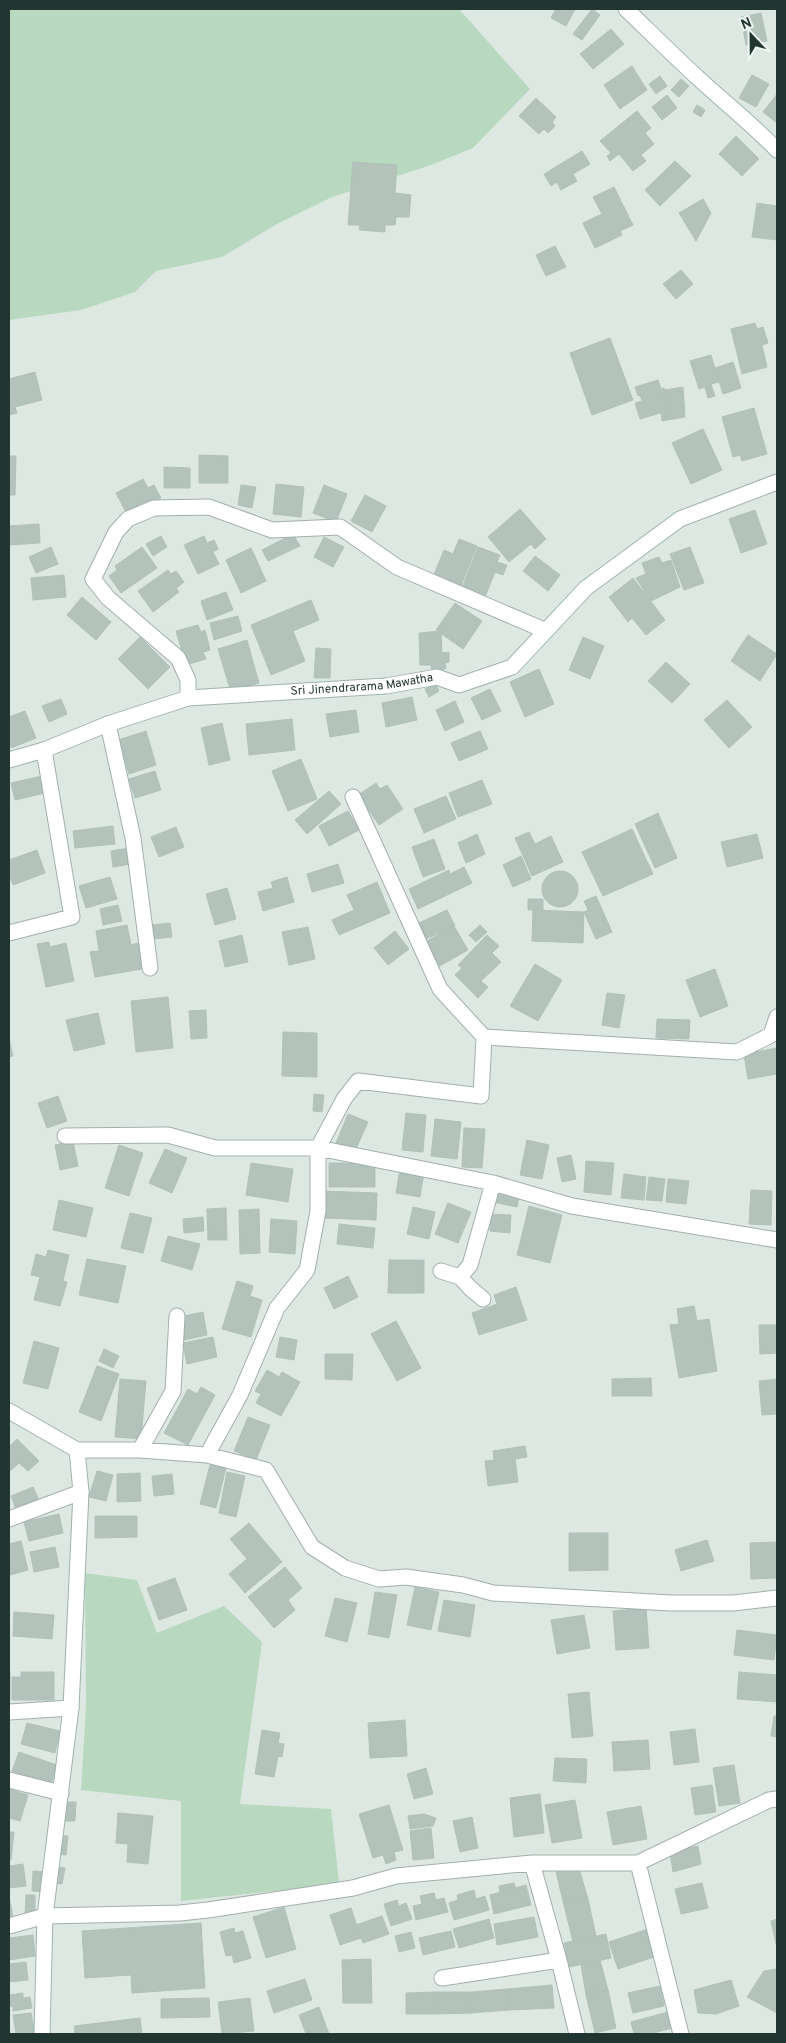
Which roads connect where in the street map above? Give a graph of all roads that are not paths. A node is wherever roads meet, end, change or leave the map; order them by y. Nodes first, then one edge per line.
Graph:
1 (626, 9) edge
2 (777, 150) edge
3 (777, 482) edge
4 (544, 630) junction
5 (188, 698) junction
6 (108, 724) junction
7 (44, 750) junction
8 (9, 760) edge
9 (353, 796) dead end
10 (9, 933) edge
11 (150, 968) dead end
12 (777, 1017) edge
13 (484, 1037) junction
14 (65, 1136) dead end
15 (318, 1148) junction
16 (493, 1183) junction
17 (777, 1240) edge
18 (441, 1271) dead end
19 (460, 1277) junction
20 (483, 1299) dead end
21 (177, 1316) dead end
22 (9, 1411) edge
23 (77, 1450) junction
24 (140, 1450) junction
25 (207, 1455) junction
26 (81, 1492) junction
27 (9, 1519) edge
28 (777, 1598) edge
29 (71, 1708) junction
30 (9, 1712) edge
31 (9, 1780) edge
32 (61, 1794) junction
33 (777, 1799) edge
34 (532, 1863) junction
35 (638, 1863) junction
36 (44, 1916) junction
37 (9, 1926) edge
38 (559, 1960) junction
39 (442, 1978) dead end
40 (42, 2034) edge
41 (577, 2034) edge
42 (681, 2034) edge

1 - 2 street
3 - 4 street, Sri Jinendrarama Mawatha
4 - 5 street, Sri Jinendrarama Mawatha
4 - 5 street
5 - 6 street, Sri Jinendrarama Mawatha
6 - 7 street, Sri Jinendrarama Mawatha
6 - 11 street
7 - 8 street, Sri Jinendrarama Mawatha
7 - 10 street
9 - 13 street
12 - 13 street
13 - 15 street
14 - 15 street
15 - 16 street
15 - 25 street
16 - 17 street
16 - 19 street
18 - 19 street
19 - 20 street
21 - 24 street
22 - 23 street
23 - 24 street
23 - 26 street
24 - 25 street
25 - 28 street
26 - 27 street
26 - 29 street
29 - 30 street
29 - 32 street
31 - 32 street
32 - 36 street
33 - 35 street
34 - 35 street
34 - 36 street
34 - 38 street
35 - 42 street
36 - 37 street
36 - 40 street
38 - 39 street
38 - 41 street

